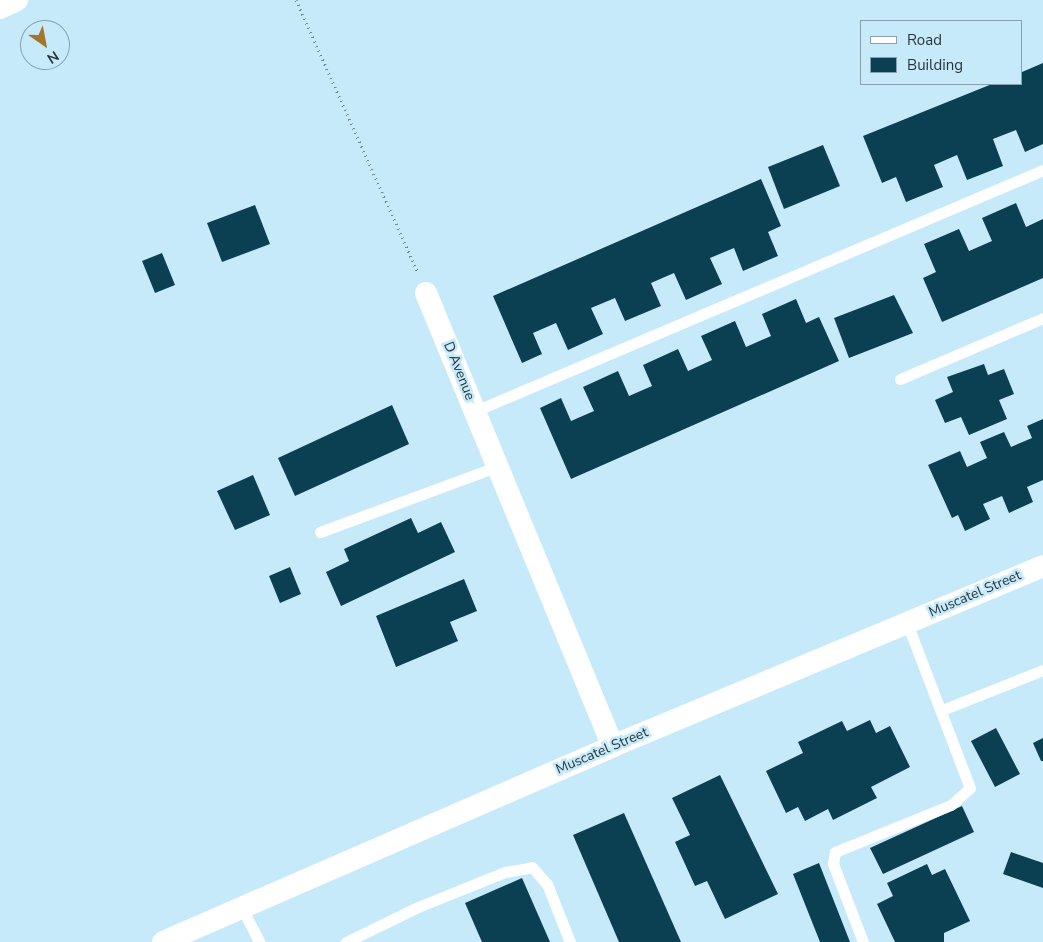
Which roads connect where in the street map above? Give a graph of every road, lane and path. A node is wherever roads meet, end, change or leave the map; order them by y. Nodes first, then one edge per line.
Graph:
1 (17, 0) edge
2 (296, 0) edge
3 (0, 8) edge
4 (1043, 170) edge
5 (426, 292) joint
6 (1043, 318) edge
7 (900, 379) dead end
8 (475, 411) junction
9 (498, 466) junction
10 (320, 532) dead end
11 (1043, 566) edge
12 (907, 623) junction
13 (1043, 670) edge
14 (942, 710) junction
15 (613, 746) junction
16 (242, 908) junction
17 (163, 942) edge
18 (259, 942) edge
19 (346, 942) edge
20 (570, 942) edge
21 (863, 942) edge

1 - 3 street
2 - 5 path
4 - 8 lane
5 - 8 street, D Avenue
6 - 7 lane
8 - 9 street, D Avenue
9 - 10 lane
9 - 15 street, D Avenue
11 - 12 street, Muscatel Street
12 - 14 lane
12 - 15 street, Muscatel Street
13 - 14 lane
14 - 21 lane
15 - 16 street, Muscatel Street
16 - 17 street, Muscatel Street
16 - 18 lane
19 - 20 lane

